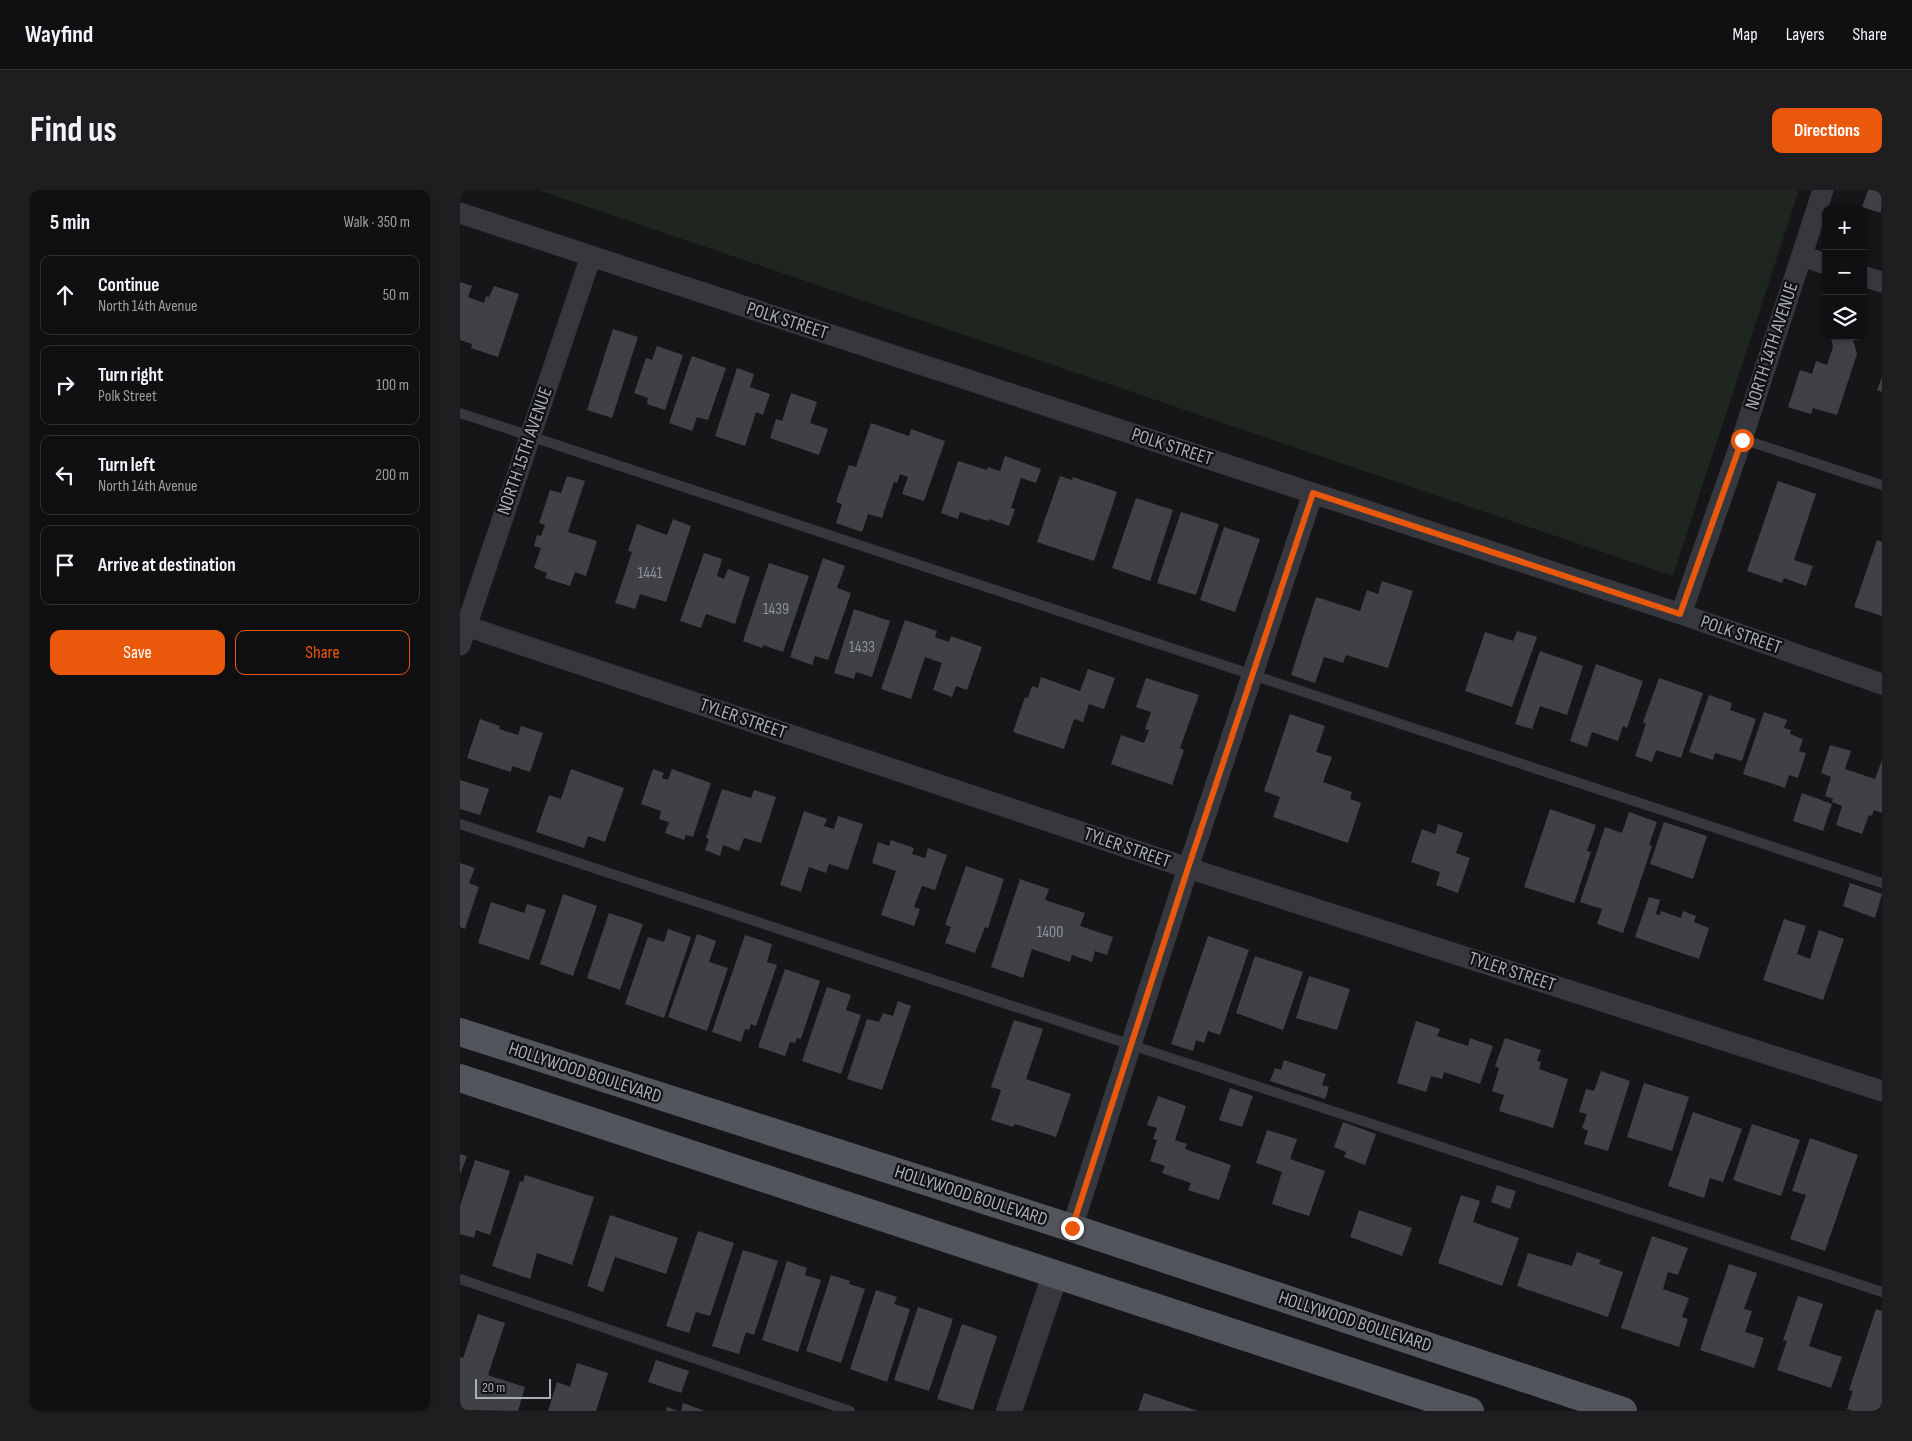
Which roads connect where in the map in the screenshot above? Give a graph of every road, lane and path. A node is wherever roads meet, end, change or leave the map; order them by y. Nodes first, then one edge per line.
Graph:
1 (1823, 190) edge
2 (460, 213) edge
3 (591, 256) junction
4 (1802, 256) junction
5 (1822, 263) edge
6 (1867, 277) edge
7 (1882, 282) edge
8 (460, 413) edge
9 (530, 436) junction
10 (1742, 440) junction
11 (1882, 485) edge
12 (1313, 493) junction
13 (1680, 614) junction
14 (462, 632) edge
15 (1253, 674) junction
16 (1882, 684) edge
17 (460, 824) edge
18 (1188, 868) junction
19 (1882, 882) edge
20 (465, 1035) edge
21 (1131, 1045) junction
22 (460, 1078) edge
23 (1882, 1091) edge
24 (1072, 1228) junction
25 (1055, 1275) junction
26 (460, 1279) edge
27 (1882, 1292) edge
28 (850, 1411) edge
29 (1009, 1411) edge
30 (1470, 1411) edge
31 (1623, 1411) edge

1 - 4 street, NORTH 14TH AVENUE
2 - 3 street, POLK STREET
3 - 9 street, NORTH 15TH AVENUE
3 - 12 street, POLK STREET
4 - 5 street
4 - 10 street, NORTH 14TH AVENUE
6 - 7 street
8 - 9 lane
9 - 14 street, NORTH 15TH AVENUE
9 - 15 lane
10 - 11 lane
10 - 13 street, NORTH 14TH AVENUE
12 - 13 street, POLK STREET
12 - 15 street
13 - 16 street, POLK STREET
14 - 18 street, TYLER STREET
15 - 18 street
15 - 19 lane
17 - 21 lane
18 - 21 street
18 - 23 street, TYLER STREET
20 - 24 main road, HOLLYWOOD BOULEVARD
21 - 24 street
21 - 27 lane
22 - 25 main road
24 - 31 main road, HOLLYWOOD BOULEVARD
25 - 29 street
25 - 30 main road
26 - 28 lane

